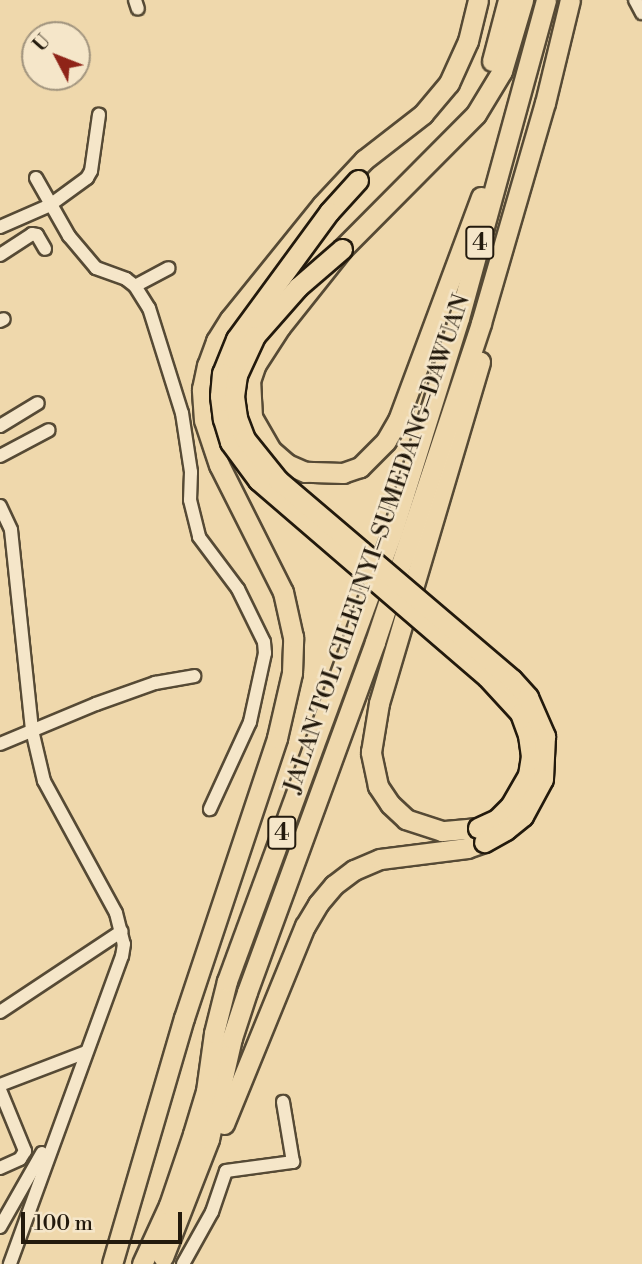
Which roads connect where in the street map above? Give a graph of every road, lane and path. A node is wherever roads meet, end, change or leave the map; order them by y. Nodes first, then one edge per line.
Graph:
1 (478, 0) edge
2 (492, 0) edge
3 (508, 0) edge
4 (523, 0) edge
5 (546, 0) edge
6 (570, 0) edge
7 (635, 0) edge
8 (642, 13) edge
9 (527, 71) junction
10 (449, 83) junction
11 (99, 115) dead end
12 (391, 142) junction
13 (426, 165) junction
14 (36, 178) dead end
15 (50, 205) junction
16 (0, 227) edge
17 (45, 249) dead end
18 (342, 249) junction
19 (0, 255) edge
20 (169, 268) dead end
21 (135, 286) junction
22 (38, 403) dead end
23 (456, 421) junction
24 (0, 426) edge
25 (49, 429) dead end
26 (0, 456) edge
27 (0, 506) edge
28 (5, 532) edge
29 (194, 676) dead end
30 (32, 730) junction
31 (0, 744) edge
32 (210, 809) dead end
33 (481, 835) junction
34 (122, 931) junction
35 (0, 1012) edge
36 (86, 1052) junction
37 (0, 1085) edge
38 (0, 1090) edge
39 (283, 1102) dead end
40 (4, 1111) edge
41 (60, 1122) junction
42 (0, 1168) edge
43 (0, 1227) edge
44 (161, 1261) edge
45 (10, 1264) edge
46 (112, 1264) edge
47 (142, 1264) edge
48 (183, 1264) edge

1 - 10 highway
2 - 10 highway
3 - 13 highway
4 - 13 highway
5 - 9 highway, JALAN TOL CILEUNYI–SUMEDANG–DAWUAN / 4
6 - 23 highway
7 - 8 street
9 - 18 highway, bridge
9 - 47 highway, JALAN TOL CILEUNYI–SUMEDANG–DAWUAN / 4
10 - 12 highway
11 - 15 street
12 - 33 highway, bridge
12 - 46 highway
13 - 18 highway
14 - 15 street
15 - 16 street
15 - 21 street
17 - 19 street
18 - 33 highway, bridge
20 - 21 street
21 - 32 street
22 - 24 street
23 - 33 highway
23 - 44 highway, JALAN TOL CILEUNYI–SUMEDANG–DAWUAN / 4
25 - 26 street
27 - 28 street
28 - 30 street
29 - 30 street
30 - 31 street
30 - 34 street
33 - 44 highway
34 - 35 street
34 - 36 street
36 - 37 street
36 - 41 street
38 - 40 street
39 - 48 street
40 - 42 street
41 - 43 street
41 - 45 street

